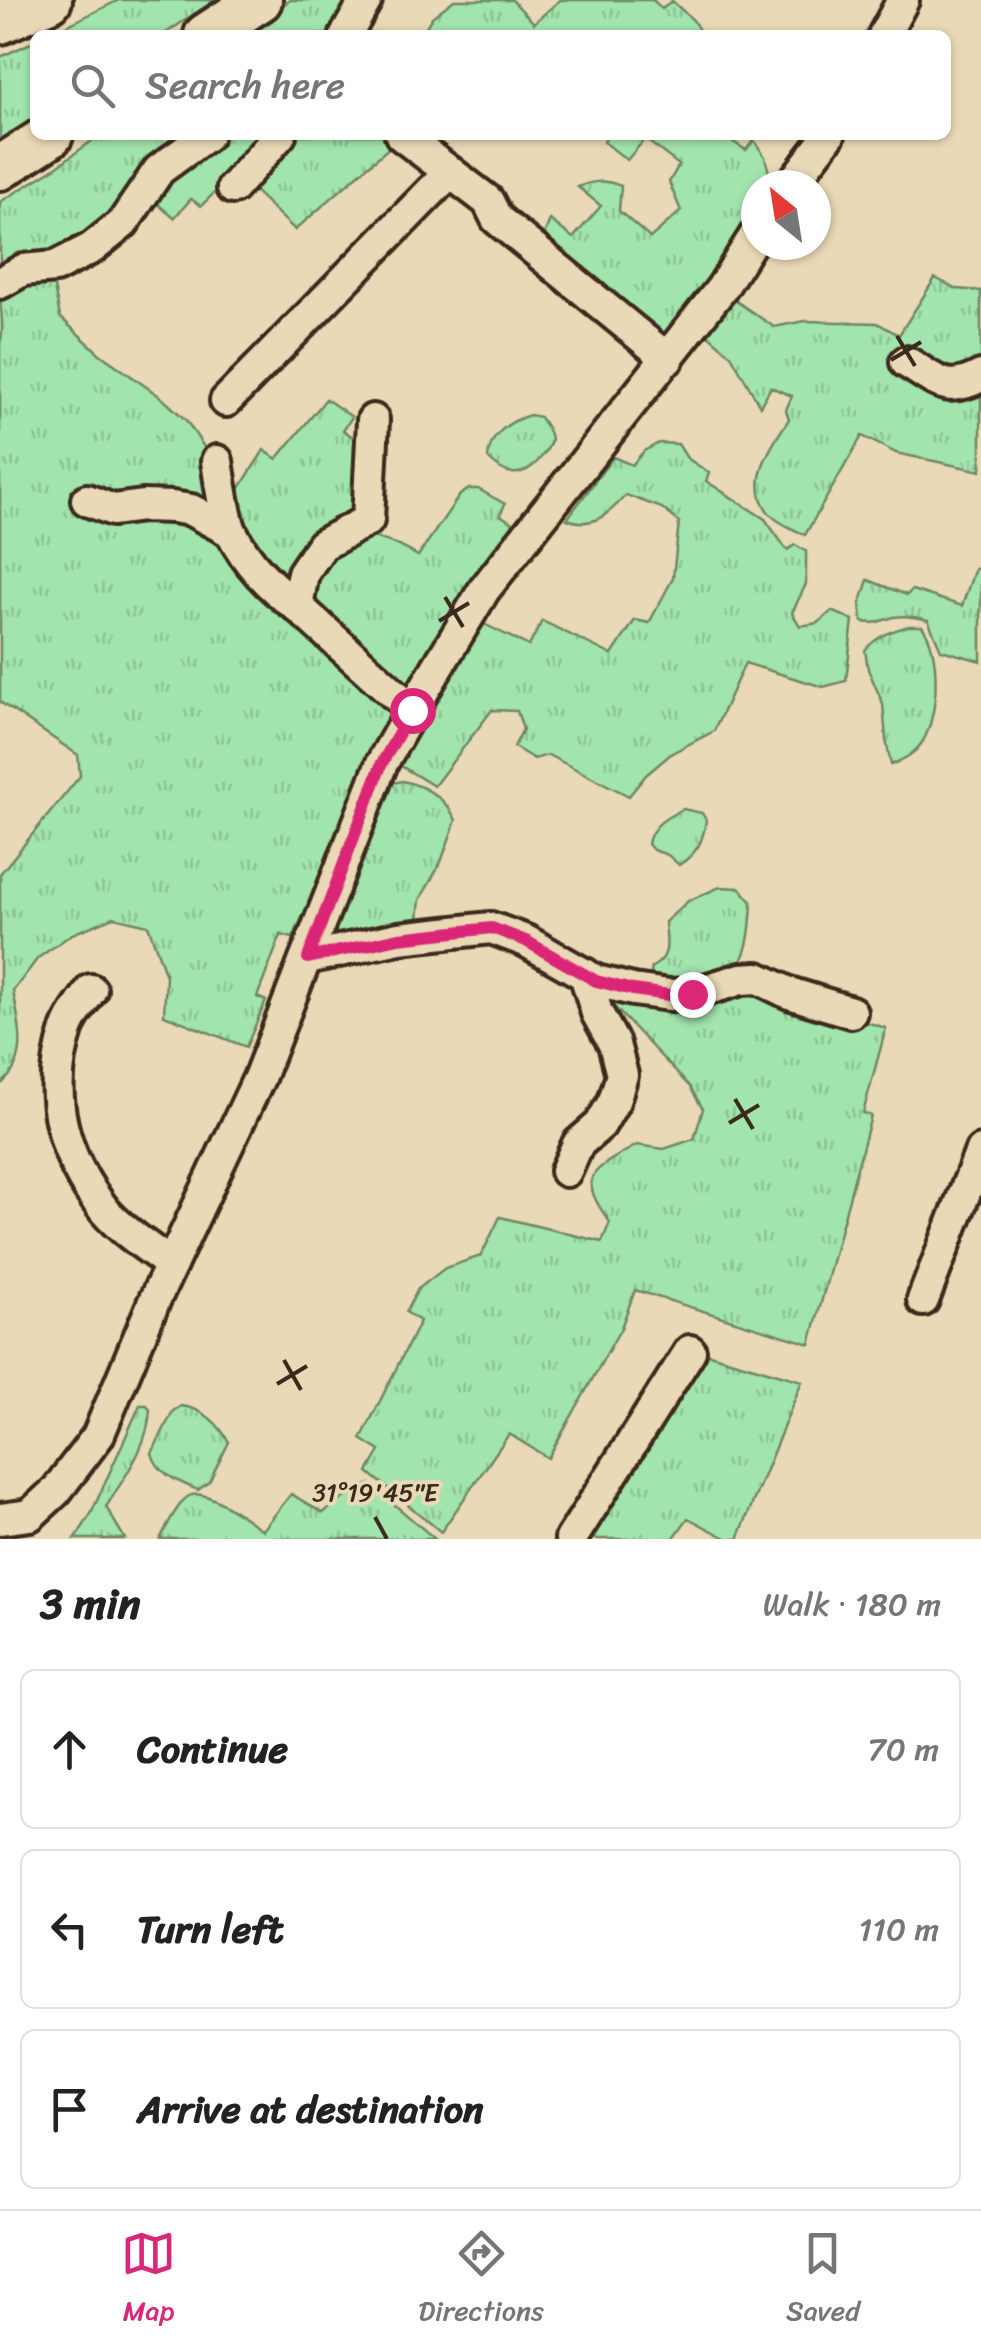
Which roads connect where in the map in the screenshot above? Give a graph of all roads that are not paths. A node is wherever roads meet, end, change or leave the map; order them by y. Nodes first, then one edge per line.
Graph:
1 (50, 0) edge
2 (260, 0) edge
3 (366, 0) edge
4 (903, 0) edge
5 (0, 22) edge
6 (214, 30) edge
7 (349, 30) edge
8 (887, 30) edge
9 (43, 140) edge
10 (200, 140) edge
11 (276, 140) edge
12 (408, 140) edge
13 (825, 140) edge
14 (0, 168) edge
15 (802, 170) edge
16 (450, 172) junction
17 (233, 188) dead end
18 (741, 258) edge
19 (0, 283) edge
20 (668, 359) junction
21 (906, 362) dead end
22 (981, 376) edge
23 (226, 401) dead end
24 (373, 420) dead end
25 (217, 462) dead end
26 (87, 500) dead end
27 (230, 531) junction
28 (297, 606) junction
29 (412, 710) junction
30 (308, 958) junction
31 (585, 974) junction
32 (91, 990) dead end
33 (851, 1012) dead end
34 (981, 1151) edge
35 (566, 1171) dead end
36 (171, 1265) junction
37 (923, 1300) dead end
38 (690, 1351) dead end
39 (19, 1524) edge
40 (571, 1539) edge

1 - 5 highway
2 - 6 highway
3 - 7 street
4 - 8 street
9 - 14 highway
10 - 19 street
11 - 17 street
12 - 16 street
13 - 15 street
16 - 20 street
16 - 23 street
18 - 20 street
20 - 29 street
21 - 22 street
24 - 28 street
25 - 27 street
26 - 27 street
27 - 28 street
28 - 29 street
29 - 30 street
30 - 31 street
30 - 36 street
31 - 33 street
31 - 35 street
32 - 36 street
34 - 37 street
36 - 39 street
38 - 40 street

